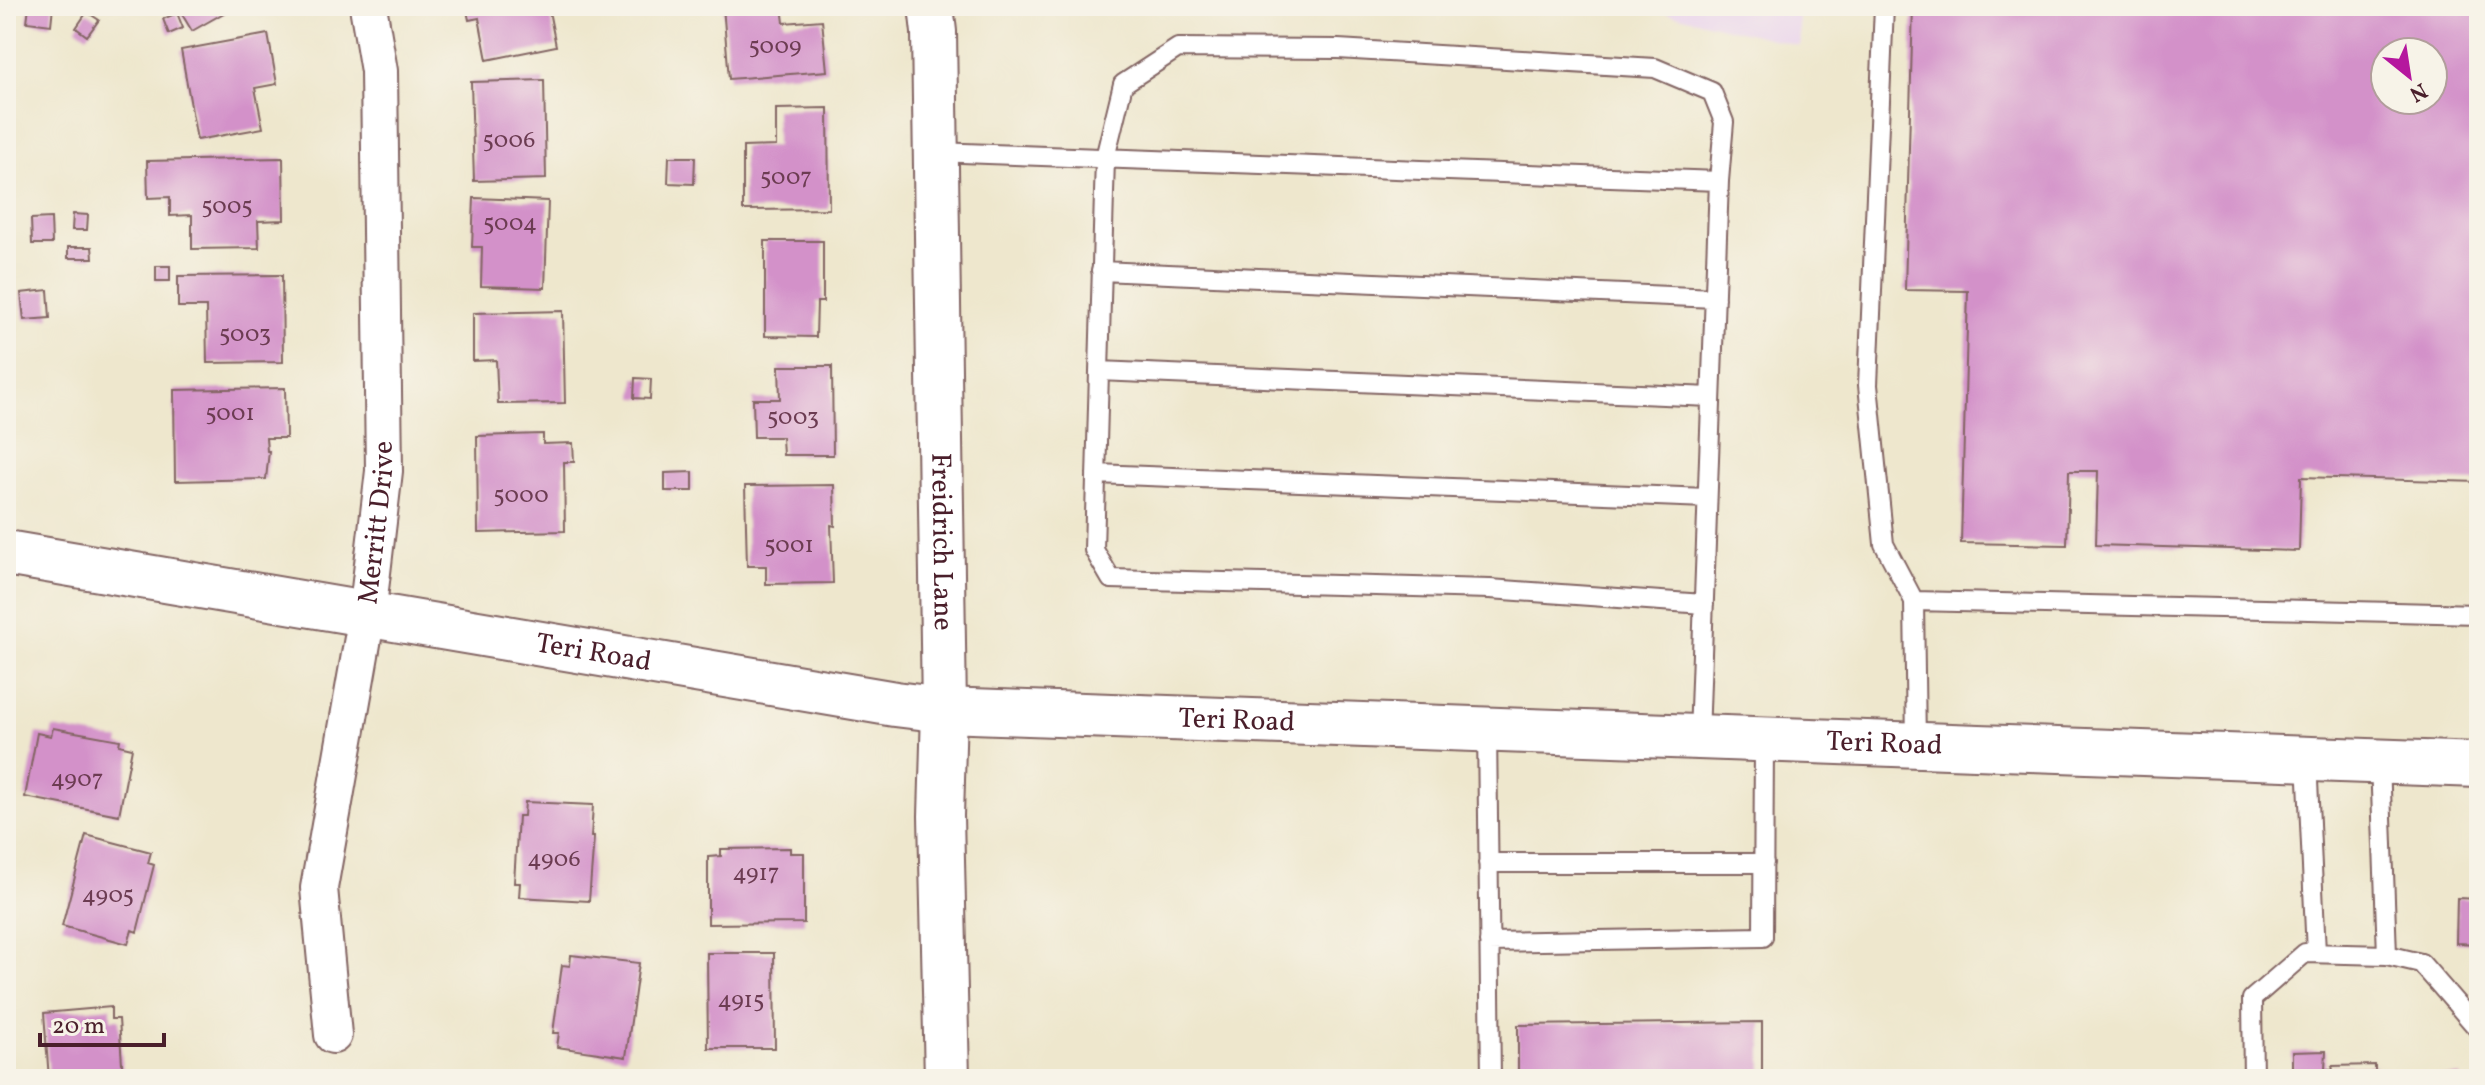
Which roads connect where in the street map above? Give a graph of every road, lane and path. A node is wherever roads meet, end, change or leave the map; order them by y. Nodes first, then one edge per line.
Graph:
1 (368, 6) edge
2 (931, 6) edge
3 (1884, 6) edge
4 (936, 152) junction
5 (1105, 158) junction
6 (1719, 181) junction
7 (1101, 271) junction
8 (1715, 298) junction
9 (1099, 371) junction
10 (1711, 397) junction
11 (1096, 474) junction
12 (1707, 498) junction
13 (6, 553) edge
14 (1914, 601) junction
15 (1704, 604) junction
16 (2479, 614) edge
17 (367, 615) junction
18 (944, 710) junction
19 (1487, 729) junction
20 (1699, 737) junction
21 (1764, 739) junction
22 (1916, 745) junction
23 (2307, 759) junction
24 (2380, 762) junction
25 (2479, 765) edge
26 (1488, 863) junction
27 (1764, 863) junction
28 (1489, 942) junction
29 (2316, 953) junction
30 (2387, 955) junction
31 (2479, 1030) edge
32 (333, 1035) dead end
33 (947, 1079) edge
34 (1491, 1079) edge
35 (2253, 1079) edge

1 - 17 street, Merritt Drive
2 - 4 street, Freidrich Lane
3 - 14 lane
4 - 5 lane
4 - 18 street, Freidrich Lane
5 - 6 lane
5 - 6 lane
5 - 7 lane
6 - 8 lane
7 - 8 lane
7 - 9 lane
8 - 10 lane
9 - 10 lane
9 - 11 lane
10 - 12 lane
11 - 12 lane
11 - 15 lane
12 - 15 lane
13 - 17 street, Teri Road
14 - 16 lane
14 - 22 lane
15 - 20 lane
17 - 18 street, Teri Road
17 - 32 street, Merritt Drive
18 - 19 street, Teri Road
18 - 33 street, Freidrich Lane
19 - 20 street, Teri Road
19 - 26 lane
20 - 21 street, Teri Road
21 - 22 street, Teri Road
21 - 27 lane
22 - 23 street, Teri Road
23 - 24 street, Teri Road
23 - 29 lane
24 - 25 street, Teri Road
24 - 30 lane
26 - 27 lane
26 - 28 lane
27 - 28 lane
28 - 34 lane
29 - 30 lane
29 - 35 lane
30 - 31 lane

